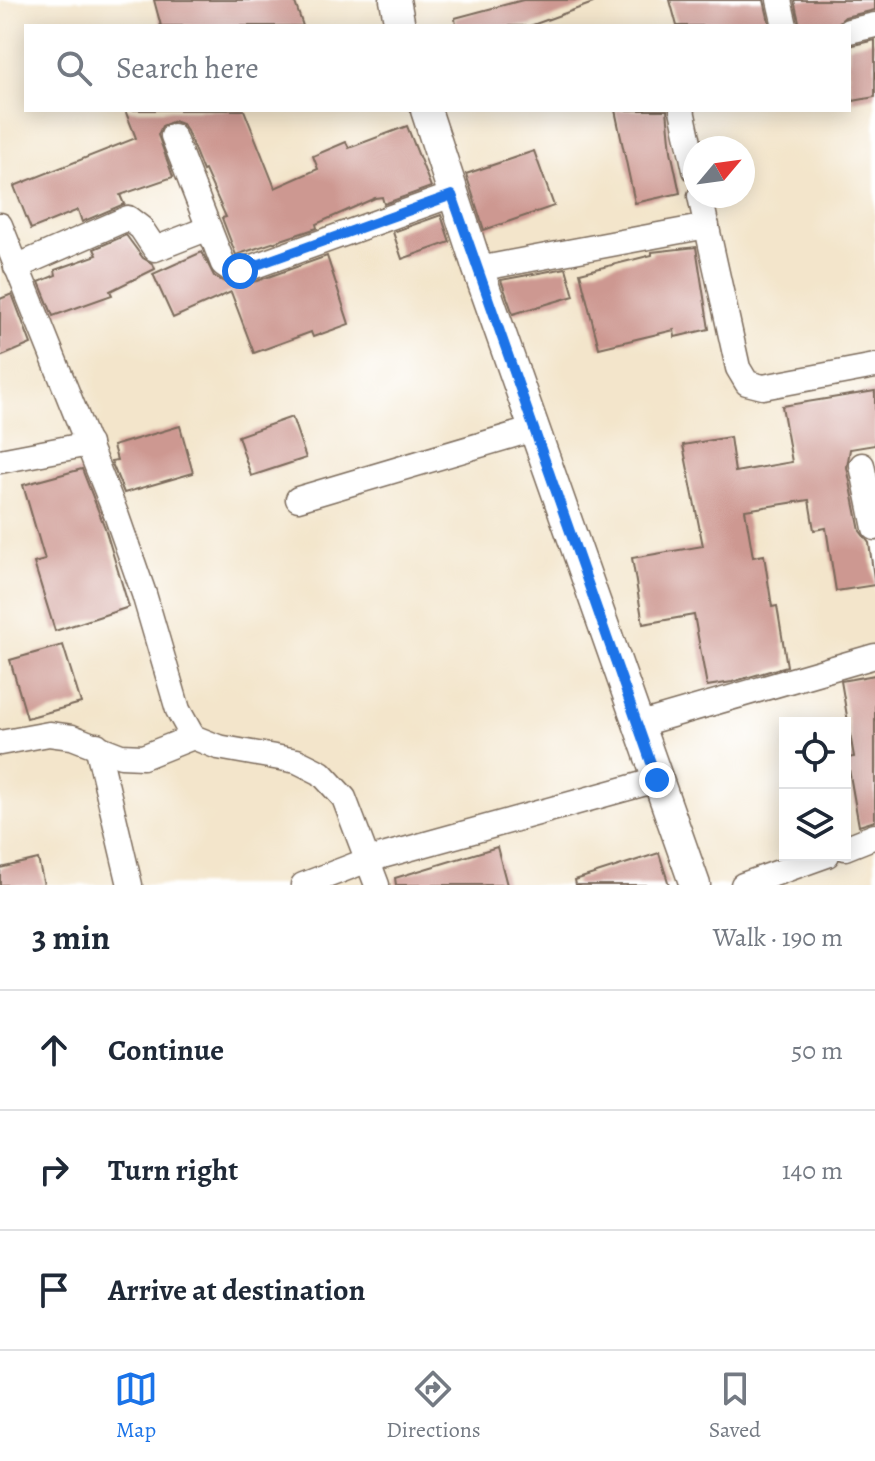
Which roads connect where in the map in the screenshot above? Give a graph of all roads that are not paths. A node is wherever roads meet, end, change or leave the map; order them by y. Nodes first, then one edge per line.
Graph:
1 (395, 0) edge
2 (779, 0) edge
3 (400, 24) edge
4 (785, 24) edge
5 (875, 25) edge
6 (851, 31) edge
7 (427, 112) edge
8 (682, 112) edge
9 (173, 136) dead end
10 (688, 136) edge
11 (452, 195) junction
12 (703, 208) edge
13 (0, 225) edge
14 (707, 226) junction
15 (209, 228) junction
16 (16, 267) junction
17 (478, 269) junction
18 (875, 366) edge
19 (534, 429) junction
20 (89, 444) junction
21 (0, 461) edge
22 (862, 465) dead end
23 (298, 499) dead end
24 (875, 528) edge
25 (875, 656) edge
26 (637, 725) junction
27 (193, 737) junction
28 (0, 743) edge
29 (97, 745) junction
30 (657, 780) junction
31 (875, 836) edge
32 (851, 846) edge
33 (368, 860) junction
34 (810, 861) edge
35 (130, 885) edge
36 (303, 885) edge
37 (377, 885) edge
38 (695, 885) edge
39 (743, 885) edge

1 - 3 street
2 - 4 street
5 - 6 street
7 - 11 street
8 - 10 street
9 - 15 street
11 - 15 street
11 - 17 street
12 - 14 street
13 - 16 street
14 - 17 street
14 - 18 street
15 - 16 street
16 - 20 street
17 - 19 street
19 - 23 street
19 - 26 street
20 - 21 street
20 - 27 street
22 - 24 street
25 - 26 street
26 - 30 street
27 - 29 street
27 - 33 street
28 - 29 street
29 - 35 street
30 - 33 street
30 - 38 street
31 - 32 street
33 - 36 street
33 - 37 street
34 - 39 street

